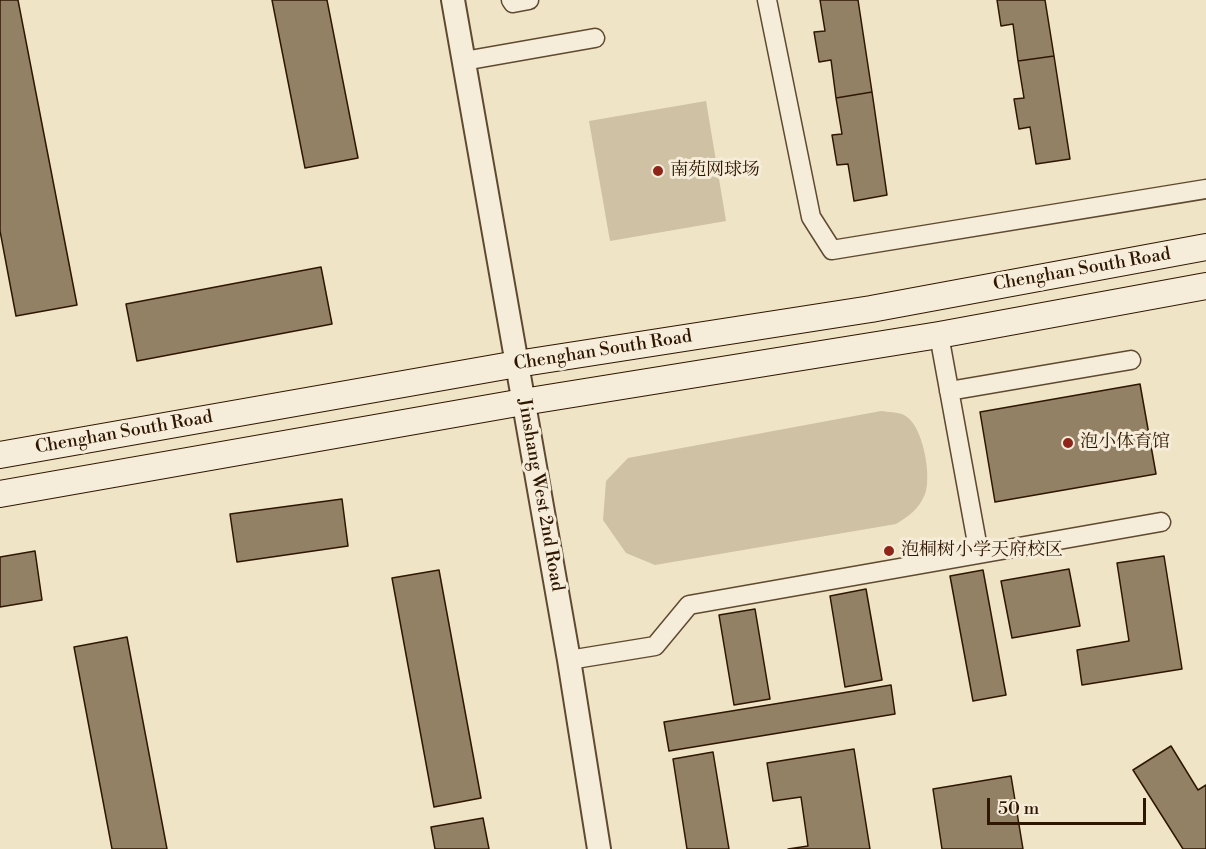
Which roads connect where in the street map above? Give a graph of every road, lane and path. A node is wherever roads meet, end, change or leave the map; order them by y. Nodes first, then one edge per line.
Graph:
1 (453, 0) edge
2 (511, 0) edge
3 (529, 0) edge
4 (767, 0) edge
5 (595, 38) dead end
6 (464, 61) junction
7 (1206, 189) edge
8 (1206, 247) edge
9 (1206, 286) edge
10 (939, 335) junction
11 (1131, 360) dead end
12 (517, 364) junction
13 (949, 391) junction
14 (523, 402) junction
15 (0, 455) edge
16 (0, 494) edge
17 (1161, 522) dead end
18 (979, 554) junction
19 (569, 660) junction
20 (599, 849) edge

1 - 6 street, Jinshang West 2nd Road
2 - 3 street
4 - 7 street
5 - 6 street
6 - 12 street, Jinshang West 2nd Road
8 - 12 main road, Chenghan South Road
9 - 10 main road, Chenghan South Road
10 - 13 street
10 - 14 main road, Chenghan South Road
11 - 13 street
12 - 14 street, Jinshang West 2nd Road
12 - 15 main road, Chenghan South Road
13 - 18 street
14 - 16 main road, Chenghan South Road
14 - 19 street, Jinshang West 2nd Road
17 - 18 street
18 - 19 street
19 - 20 street, Jinshang West 2nd Road

